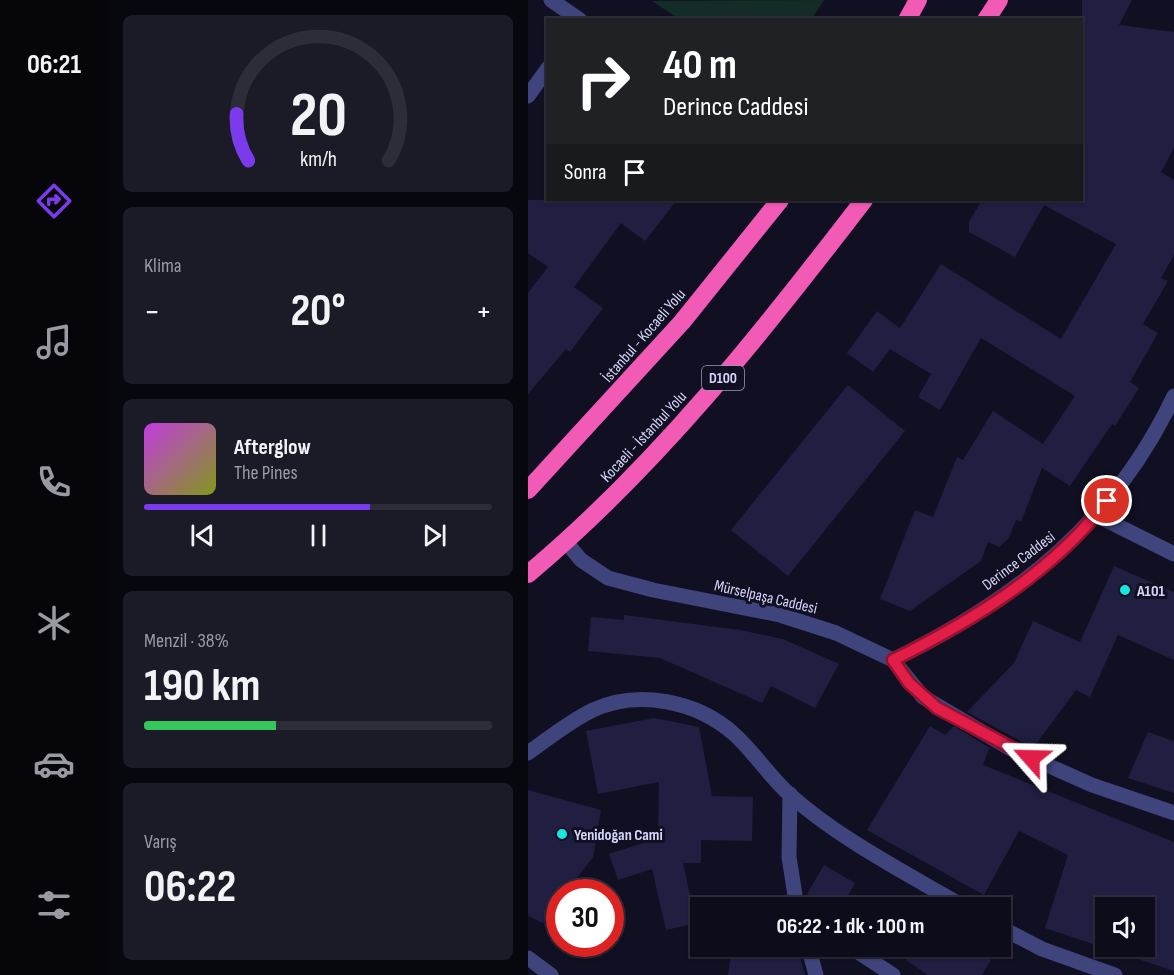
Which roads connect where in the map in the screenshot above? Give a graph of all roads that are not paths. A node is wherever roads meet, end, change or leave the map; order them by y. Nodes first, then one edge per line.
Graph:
1 (551, 0) edge
2 (918, 0) edge
3 (992, 0) edge
4 (999, 0) edge
5 (577, 18) edge
6 (908, 18) edge
7 (985, 18) edge
8 (986, 18) edge
9 (546, 71) edge
10 (528, 96) edge
11 (779, 201) edge
12 (863, 201) edge
13 (1174, 396) edge
14 (528, 490) edge
15 (1096, 515) junction
16 (566, 542) junction
17 (1174, 554) edge
18 (528, 576) edge
19 (893, 660) junction
20 (528, 753) edge
21 (790, 794) junction
22 (1174, 813) edge
23 (795, 897) edge
24 (947, 897) edge
25 (1011, 933) edge
26 (811, 957) edge
27 (866, 957) edge
28 (528, 958) edge
29 (551, 975) edge
30 (816, 975) edge
31 (893, 975) edge
32 (1114, 975) edge

1 - 5 street
2 - 6 highway
3 - 7 highway
4 - 8 highway
9 - 10 street
11 - 14 highway, İstanbul - Kocaeli Yolu
12 - 16 highway, Kocaeli - İstanbul Yolu / D100
13 - 15 street, Derince Caddesi
15 - 17 street
15 - 19 street, Derince Caddesi
16 - 18 highway, Kocaeli - İstanbul Yolu / D100
16 - 19 street, Mürselpaşa Caddesi
19 - 22 street, Mürselpaşa Caddesi
20 - 21 street
21 - 23 street
21 - 24 street
25 - 32 street
26 - 30 street
27 - 31 street
28 - 29 street

